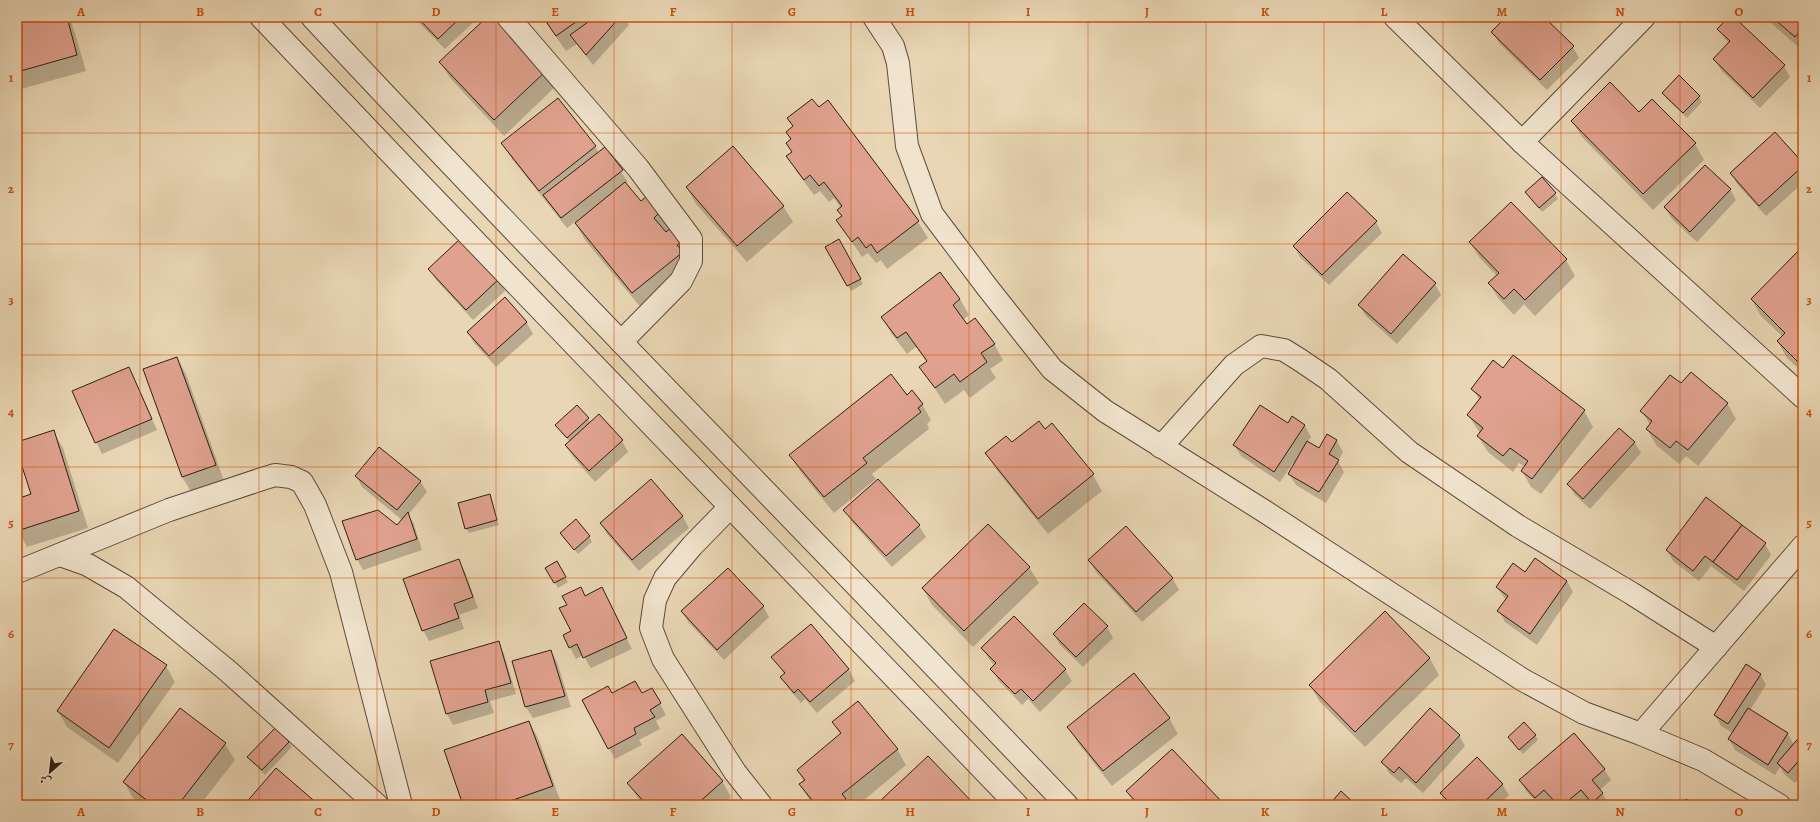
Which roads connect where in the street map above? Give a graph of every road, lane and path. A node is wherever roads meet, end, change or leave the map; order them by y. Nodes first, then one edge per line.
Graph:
1 (261, 17) edge
2 (312, 17) edge
3 (508, 17) edge
4 (874, 17) edge
5 (1395, 17) edge
6 (1644, 17) edge
7 (1522, 142) junction
8 (621, 342) junction
9 (1803, 396) edge
10 (1161, 447) junction
11 (730, 507) junction
12 (1803, 546) edge
13 (60, 555) junction
14 (17, 572) edge
15 (1716, 647) junction
16 (1641, 734) junction
17 (377, 805) edge
18 (401, 805) edge
19 (761, 805) edge
20 (1017, 805) edge
21 (1067, 805) edge
22 (1779, 805) edge

1 - 11 street
2 - 8 street
3 - 8 street
4 - 10 street
5 - 7 street
6 - 7 street
7 - 9 street
8 - 21 street
10 - 15 street
10 - 16 street
11 - 19 street
11 - 20 street
12 - 15 street
13 - 14 street
13 - 17 street
13 - 18 street
15 - 16 street
16 - 22 street

